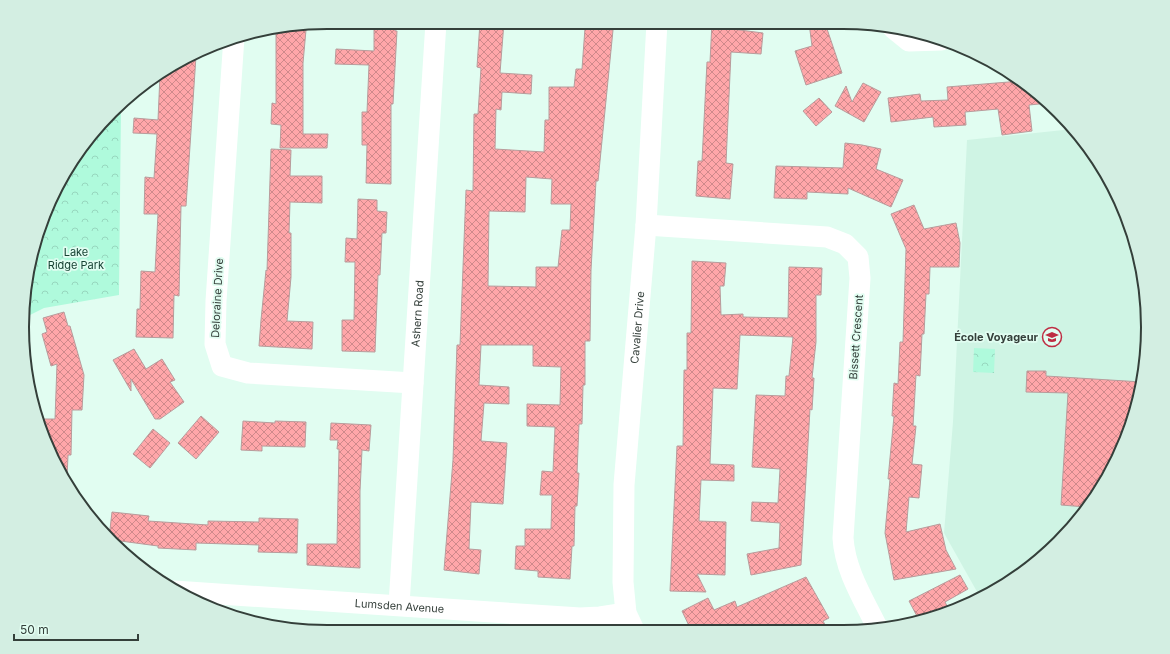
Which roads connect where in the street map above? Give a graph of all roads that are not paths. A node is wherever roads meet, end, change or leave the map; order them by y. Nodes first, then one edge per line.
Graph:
1 (436, 29) edge
2 (657, 29) edge
3 (902, 35) edge
4 (925, 41) edge
5 (234, 44) edge
6 (646, 225) junction
7 (413, 383) junction
8 (200, 596) edge
9 (399, 605) junction
10 (630, 622) edge
11 (875, 623) edge

1 - 7 street, Ashern Road
2 - 6 street, Cavalier Drive
3 - 4 street
5 - 7 street, Deloraine Drive
6 - 10 street, Cavalier Drive
6 - 11 street, Bissett Crescent
7 - 9 street, Ashern Road
8 - 9 street, Lumsden Avenue
9 - 10 street, Lumsden Avenue

